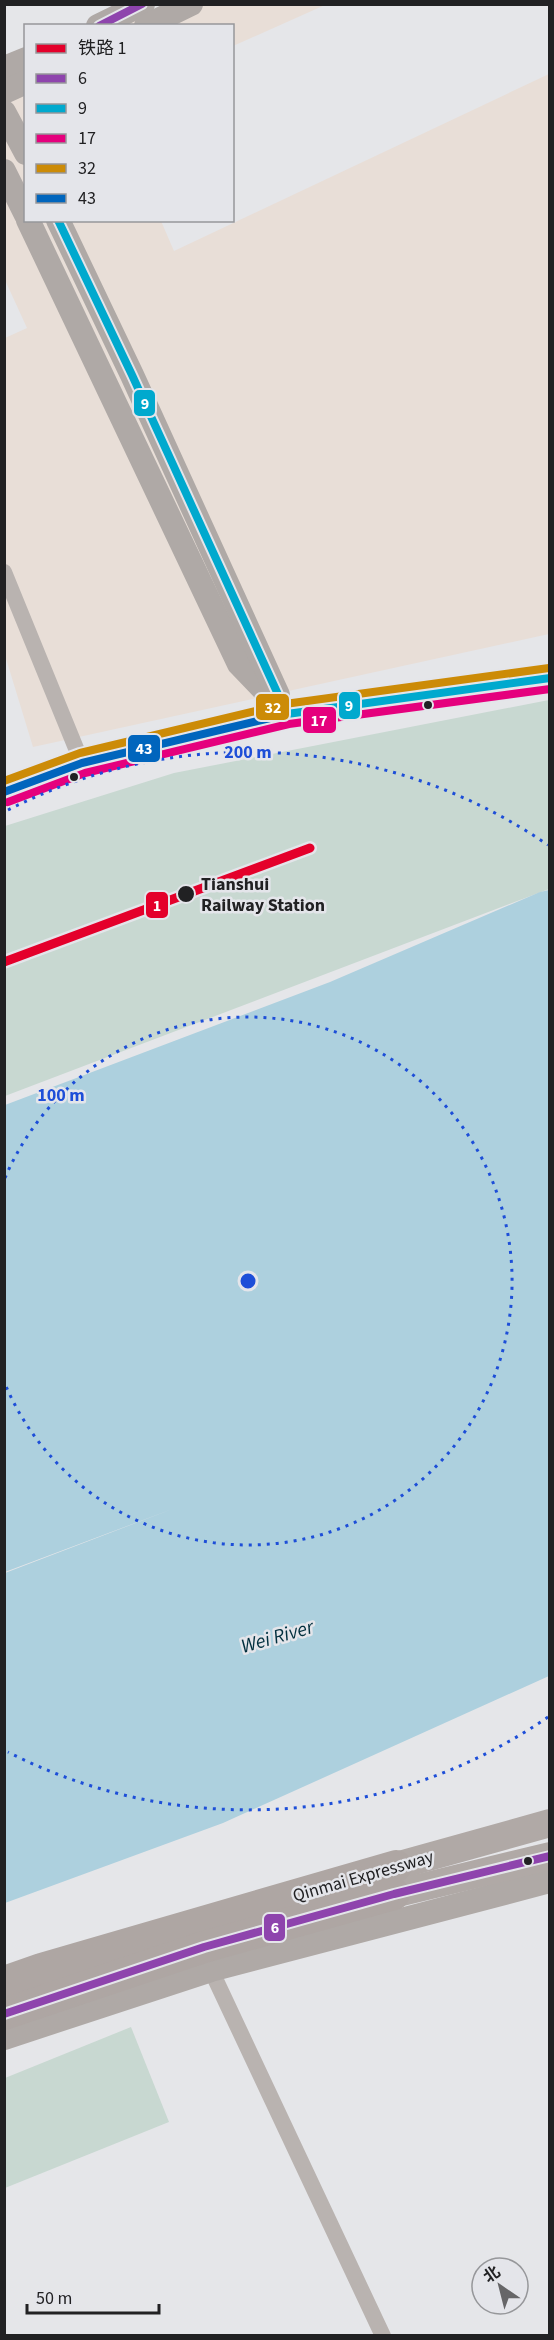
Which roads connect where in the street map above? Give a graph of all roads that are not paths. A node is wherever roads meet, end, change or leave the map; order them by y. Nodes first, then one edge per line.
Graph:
1 (144, 4) edge
2 (191, 4) edge
3 (102, 24) edge
4 (150, 24) edge
5 (24, 60) edge
6 (4, 68) edge
7 (24, 83) edge
8 (4, 92) edge
9 (4, 112) edge
10 (24, 149) edge
11 (4, 171) edge
12 (24, 211) edge
13 (29, 222) edge
14 (59, 222) edge
15 (4, 572) edge
16 (549, 678) edge
17 (286, 714) junction
18 (82, 763) junction
19 (4, 792) edge
20 (549, 1823) edge
21 (549, 1856) edge
22 (395, 1880) junction
23 (549, 1881) edge
24 (211, 1970) junction
25 (4, 1982) edge
26 (4, 2014) edge
27 (4, 2038) edge
28 (383, 2336) edge

1 - 3 main road
2 - 4 main road
5 - 6 main road
7 - 8 main road
9 - 10 main road
11 - 12 main road
13 - 17 main road
14 - 17 main road
15 - 18 street
16 - 17 main road
17 - 18 main road
18 - 19 main road
20 - 22 highway, Qinmai Expressway
21 - 22 highway, Qinmai Expressway
22 - 25 highway, Qinmai Expressway
22 - 26 highway, Qinmai Expressway
23 - 24 main road
24 - 27 main road
24 - 28 street

